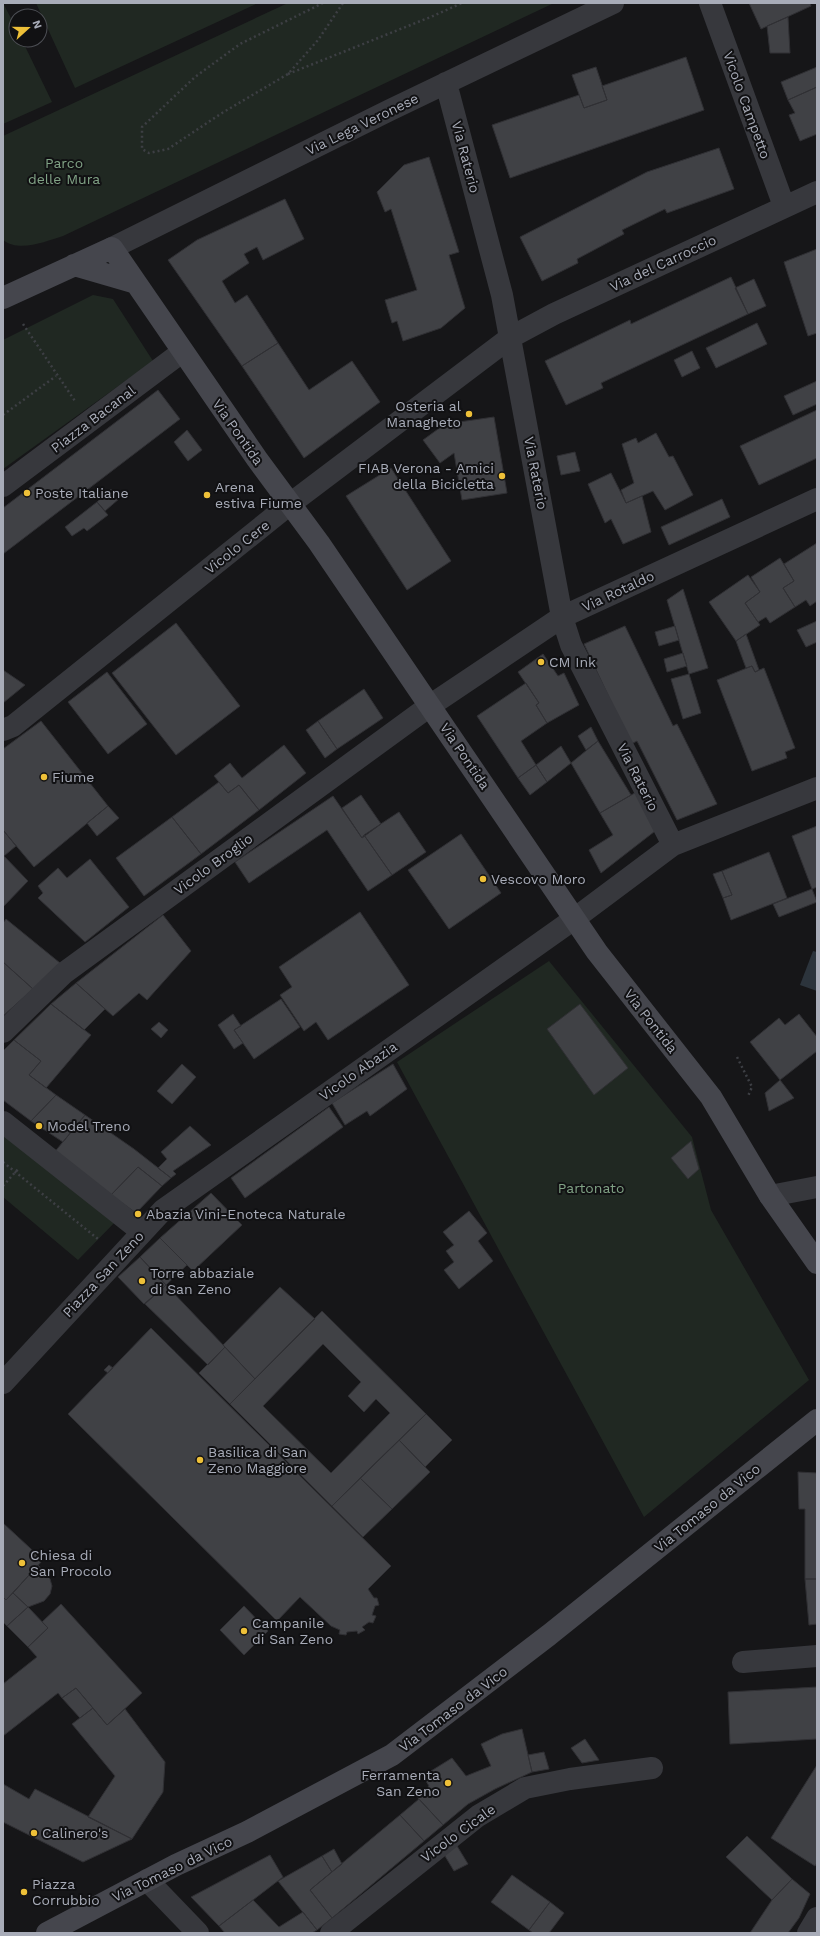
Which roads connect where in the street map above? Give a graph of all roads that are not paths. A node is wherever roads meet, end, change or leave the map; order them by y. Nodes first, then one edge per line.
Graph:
1 (613, 3) edge
2 (710, 3) edge
3 (446, 83) junction
4 (817, 192) edge
5 (784, 206) junction
6 (112, 248) junction
7 (74, 265) junction
8 (33, 283) junction
9 (136, 283) junction
10 (3, 285) edge
11 (3, 298) edge
12 (511, 337) junction
13 (182, 352) junction
14 (3, 486) edge
15 (817, 499) edge
16 (290, 504) junction
17 (562, 618) junction
18 (430, 706) junction
19 (3, 730) edge
20 (817, 788) edge
21 (673, 845) junction
22 (574, 919) junction
23 (3, 1032) edge
24 (3, 1122) edge
25 (817, 1187) edge
26 (770, 1196) junction
27 (146, 1228) junction
28 (817, 1263) edge
29 (3, 1383) edge
30 (817, 1420) edge
31 (817, 1656) edge
32 (743, 1662) dead end
33 (652, 1768) dead end
34 (147, 1880) junction
35 (817, 1918) edge
36 (47, 1933) edge
37 (198, 1933) edge
38 (331, 1933) edge
39 (808, 1933) edge

1 - 3 street, Via Lega Veronese
2 - 5 street, Vicolo Campetto
3 - 6 street, Via Lega Veronese
3 - 12 street, Via Raterio
4 - 5 street, Via del Carroccio
5 - 12 street, Via del Carroccio
6 - 7 street
6 - 9 street, Via Pontida
7 - 8 street
7 - 9 street
8 - 10 street
8 - 11 street
9 - 13 street, Via Pontida
12 - 16 street, Vicolo Cere
12 - 17 street, Via Raterio
13 - 14 street, Piazza Bacanal
13 - 16 street, Via Pontida
15 - 17 street, Via Rotaldo
16 - 18 street, Via Pontida
16 - 19 street, Vicolo Cere
17 - 18 street, Via Rotaldo
17 - 21 street, Via Raterio
18 - 22 street, Via Pontida
18 - 23 street, Vicolo Broglio
20 - 21 street, Vicolo Abazia
21 - 22 street, Vicolo Abazia
22 - 26 street, Via Pontida
22 - 27 street, Vicolo Abazia
24 - 27 street, Piazza San Zeno
25 - 26 street
26 - 28 street, Via Pontida
27 - 29 street, Piazza San Zeno
30 - 34 street, Via Tomaso da Vico
31 - 32 street
33 - 38 street, Vicolo Cicale
34 - 36 street, Via Tomaso da Vico
34 - 37 street
35 - 39 street

